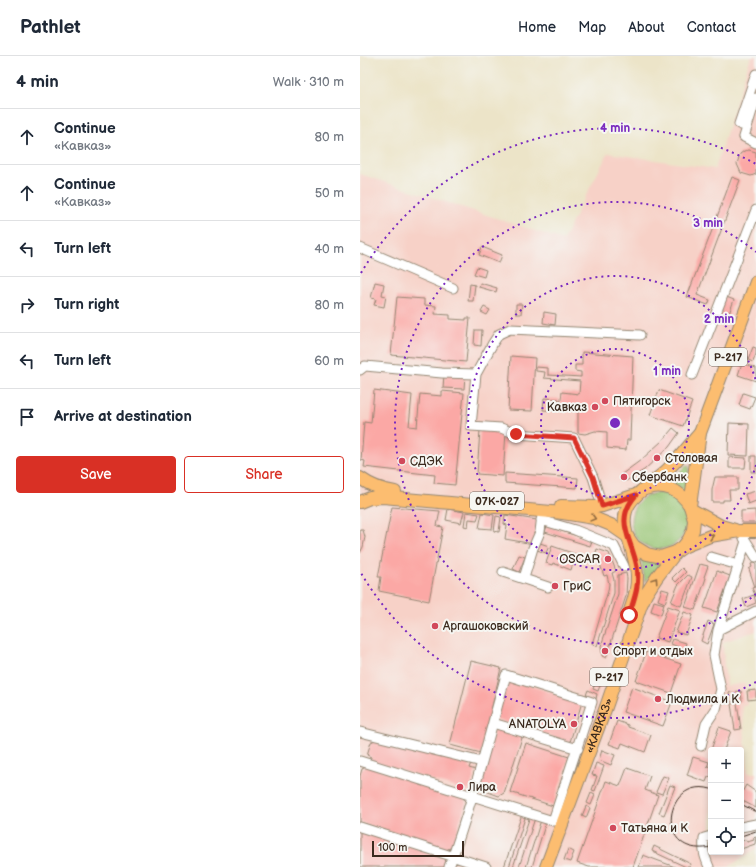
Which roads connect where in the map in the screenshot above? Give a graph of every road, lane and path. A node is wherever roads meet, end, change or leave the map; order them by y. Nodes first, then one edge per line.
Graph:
1 (756, 74) edge
2 (756, 98) edge
3 (747, 127) junction
4 (756, 143) edge
5 (756, 210) edge
6 (361, 252) edge
7 (756, 282) edge
8 (453, 288) dead end
9 (640, 335) dead end
10 (360, 370) edge
11 (476, 374) junction
12 (692, 375) dead end
13 (700, 433) junction
14 (360, 479) edge
15 (639, 493) junction
16 (360, 497) edge
17 (360, 502) edge
18 (602, 506) junction
19 (691, 508) junction
20 (542, 516) junction
21 (756, 531) edge
22 (743, 536) junction
23 (628, 538) junction
24 (680, 550) junction
25 (711, 557) dead end
26 (756, 557) edge
27 (738, 565) junction
28 (624, 566) dead end
29 (503, 572) dead end
30 (524, 578) junction
31 (548, 587) dead end
32 (756, 611) edge
33 (718, 630) junction
34 (493, 723) junction
35 (360, 732) edge
36 (701, 746) dead end
37 (578, 749) junction
38 (482, 762) junction
39 (361, 763) edge
40 (472, 796) junction
41 (756, 824) edge
42 (744, 826) edge
43 (360, 827) edge
44 (708, 837) edge
45 (453, 857) junction
46 (450, 867) edge
47 (486, 867) edge
48 (539, 867) edge
49 (546, 867) edge
50 (709, 867) edge

1 - 3 street
2 - 3 street
3 - 4 street
5 - 12 street
6 - 8 street
7 - 13 main road, «КАВКАЗ» / Р-217
9 - 11 street
10 - 11 street
11 - 18 street
13 - 15 main road, «КАВКАЗ» / Р-217
13 - 19 main road, «КАВКАЗ» / Р-217
14 - 16 main road
14 - 18 main road, 07К-027
15 - 18 main road, 07К-027
15 - 19 main road
15 - 23 main road, «КАВКАЗ» / Р-217
17 - 20 main road, 07К-027
19 - 22 main road
19 - 24 main road, «КАВКАЗ» / Р-217
20 -> 23 main road, 07К-027
20 - 28 street
20 - 30 street
21 - 22 main road
24 -> 22 main road
22 - 26 street
22 - 27 street
23 - 24 main road
23 - 48 main road, «КАВКАЗ» / Р-217
49 -> 24 main road, «КАВКАЗ» / Р-217
25 - 27 street
27 - 33 street
29 - 30 street
30 - 31 street
32 - 33 street
33 - 36 street
34 - 37 street
34 - 37 street
34 - 38 street
35 - 38 street
37 - 40 street
38 - 40 street
39 - 40 street
40 - 45 street
41 - 42 street
43 - 45 street
44 - 50 street
45 - 46 street
45 - 47 street

